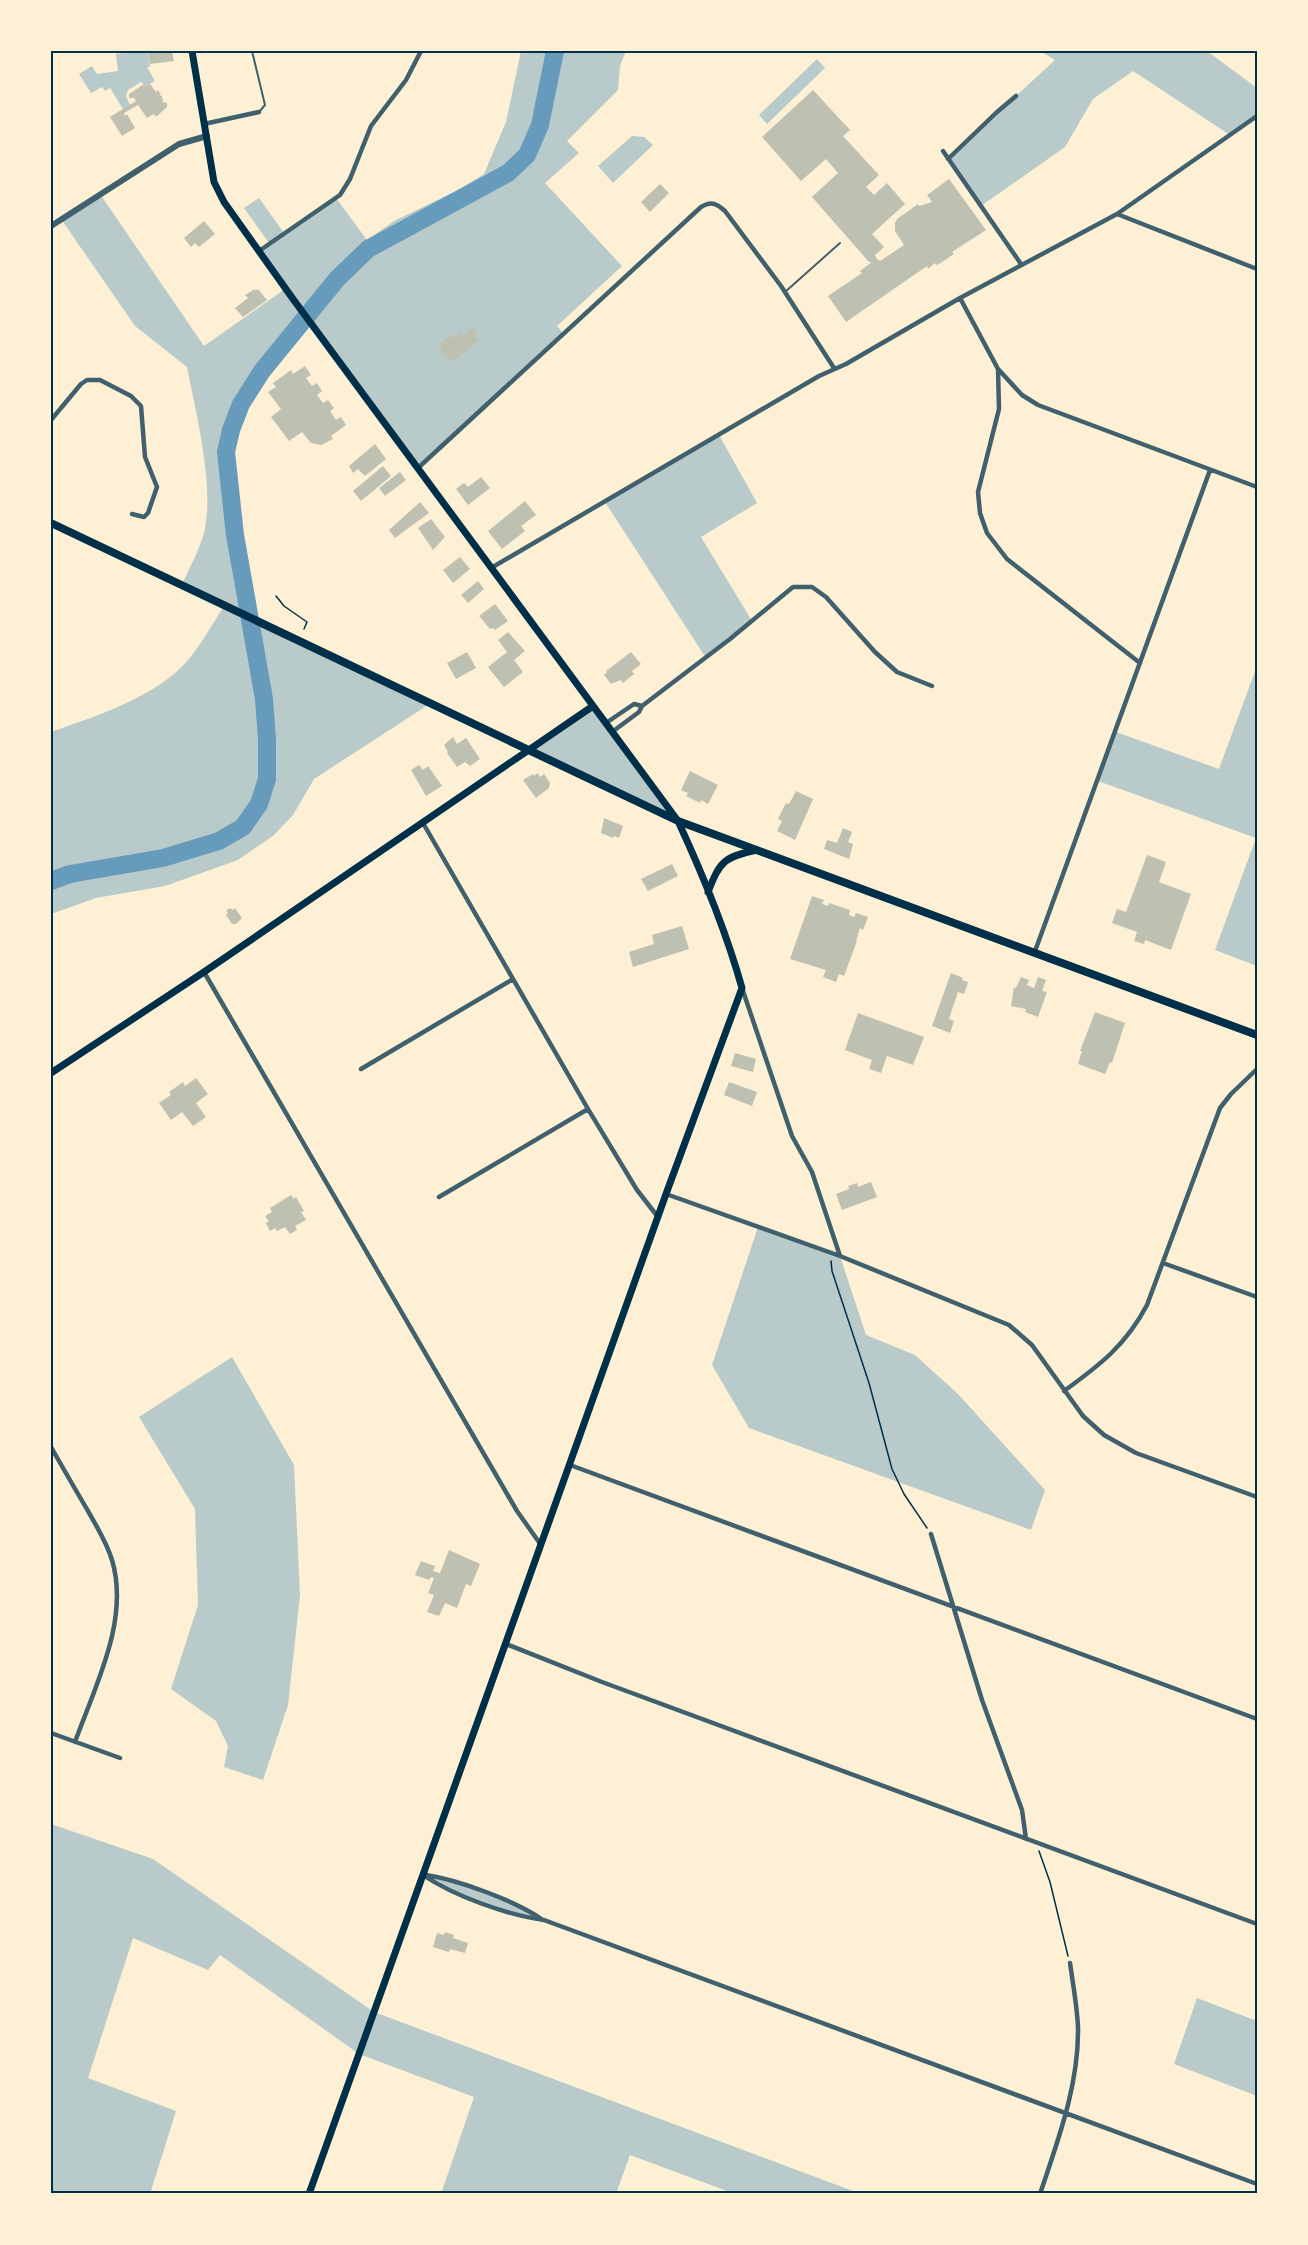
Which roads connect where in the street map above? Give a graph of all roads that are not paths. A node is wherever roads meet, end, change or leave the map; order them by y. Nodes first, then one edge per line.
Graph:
1 (192, 51) edge
2 (252, 51) edge
3 (421, 51) edge
4 (1016, 96) dead end
5 (259, 112) joint
6 (1257, 116) edge
7 (204, 124) junction
8 (207, 136) junction
9 (943, 151) dead end
10 (948, 159) junction
11 (1117, 214) junction
12 (51, 226) edge
13 (840, 243) dead end
14 (259, 250) junction
15 (1021, 264) junction
16 (1257, 269) edge
17 (785, 292) junction
18 (960, 298) junction
19 (834, 368) junction
20 (998, 369) junction
21 (51, 420) edge
22 (418, 468) junction
23 (1210, 470) junction
24 (1257, 487) edge
25 (132, 514) dead end
26 (51, 523) edge
27 (491, 568) junction
28 (1140, 663) junction
29 (932, 686) dead end
30 (593, 706) junction
31 (642, 706) junction
32 (606, 723) junction
33 (612, 732) junction
34 (530, 750) junction
35 (678, 821) junction
36 (423, 823) junction
37 (757, 850) junction
38 (708, 892) junction
39 (1034, 954) junction
40 (204, 972) junction
41 (513, 979) junction
42 (742, 988) junction
43 (1257, 1035) edge
44 (1257, 1068) edge
45 (361, 1069) dead end
46 (51, 1072) edge
47 (588, 1109) junction
48 (666, 1194) junction
49 (439, 1197) dead end
50 (658, 1217) junction
51 (840, 1256) junction
52 (1163, 1263) junction
53 (1257, 1297) edge
54 (1064, 1391) junction
55 (51, 1447) edge
56 (570, 1465) junction
57 (1257, 1497) edge
58 (931, 1534) road end
59 (540, 1545) junction
60 (954, 1607) junction
61 (506, 1644) junction
62 (1257, 1719) edge
63 (51, 1734) edge
64 (75, 1742) junction
65 (120, 1758) dead end
66 (1026, 1839) junction
67 (423, 1875) junction
68 (544, 1920) junction
69 (1257, 1924) edge
70 (1070, 1963) road end
71 (1066, 2113) junction
72 (1257, 2184) edge
73 (309, 2194) edge
74 (1040, 2194) edge

1 - 7 main road
2 - 5 lane
3 - 14 street
4 - 10 street
5 - 7 street
6 - 11 street
7 - 8 main road
8 - 12 street
8 - 14 main road
9 - 10 street
10 - 15 street
11 - 15 street
11 - 16 street
13 - 17 lane
14 - 22 main road
15 - 18 street
17 - 19 street
17 - 22 street
18 - 19 street
18 - 20 street
19 - 27 street
20 - 23 street
20 - 28 street
21 - 25 street
22 - 27 main road
23 - 24 street
23 - 28 street
26 - 34 main road
27 - 30 main road
28 - 39 street
29 - 31 street
30 - 32 main road
30 - 34 main road
31 - 32 street
31 - 33 street
32 - 33 main road
33 - 35 main road
34 - 35 main road
34 - 36 main road
35 - 37 main road
35 - 38 main road
36 - 40 main road
36 - 41 street
37 - 38 main road
37 - 39 main road
38 - 42 main road
39 - 43 main road
40 - 46 main road
40 - 59 street
41 - 45 street
41 - 47 street
42 - 48 main road
42 - 51 street
44 - 52 street
47 - 49 street
47 - 50 street
48 - 50 main road
48 - 51 street
50 - 56 main road
51 - 54 street
52 - 53 street
52 - 54 street
54 - 57 street
55 - 64 street
56 - 59 main road
56 - 60 street
58 - 60 street
59 - 61 main road
60 - 62 street
60 - 66 street
61 - 66 street
61 - 67 main road
63 - 64 street
64 - 65 street
66 - 69 street
67 - 68 street
67 - 68 street
67 - 73 main road
68 - 71 street
70 - 71 street
71 - 72 street
71 - 74 street

